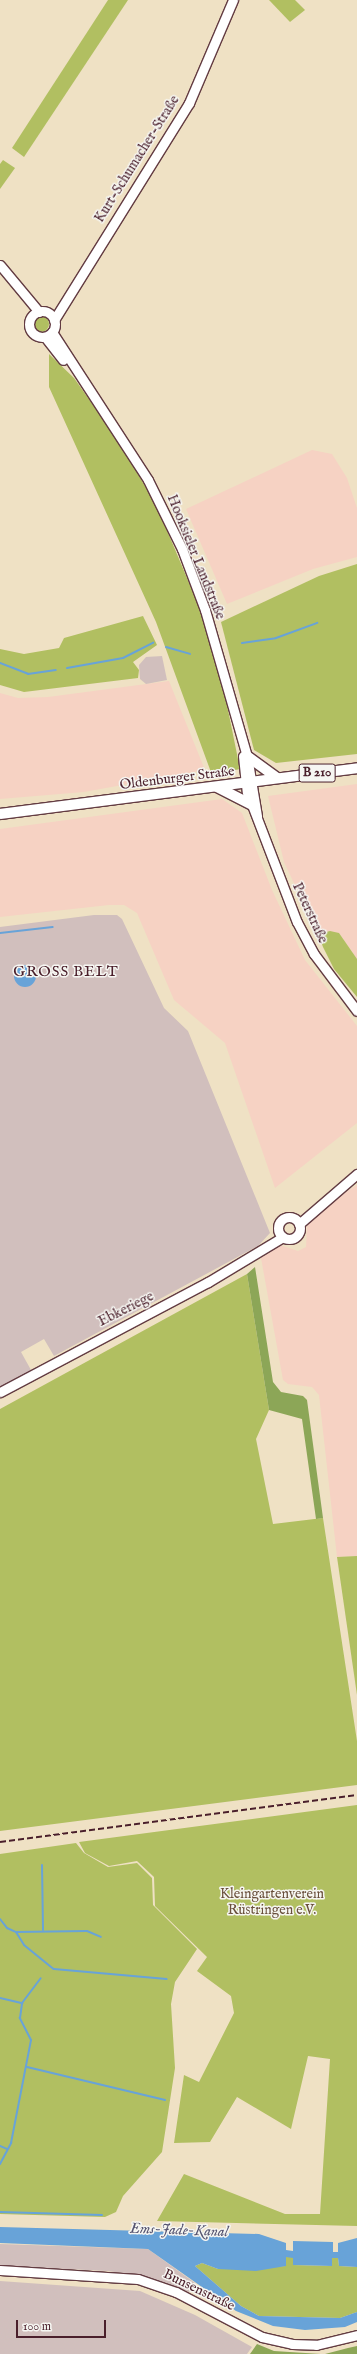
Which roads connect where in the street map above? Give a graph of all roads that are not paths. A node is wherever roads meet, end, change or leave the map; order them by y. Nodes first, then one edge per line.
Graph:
1 (233, 0) edge
2 (0, 265) edge
3 (6, 274) junction
4 (74, 283) junction
5 (42, 312) junction
6 (31, 317) junction
7 (54, 320) junction
8 (49, 335) junction
9 (243, 747) junction
10 (247, 756) junction
11 (357, 768) edge
12 (277, 778) junction
13 (249, 782) junction
14 (217, 787) junction
15 (252, 805) junction
16 (0, 814) edge
17 (257, 816) junction
18 (357, 1011) edge
19 (357, 1174) edge
20 (296, 1222) junction
21 (280, 1234) junction
22 (0, 1392) edge
23 (0, 2270) edge
24 (357, 2335) edge

1 - 4 main road, Kurt-Schumacher-Straße
2 - 3 main road
3 - 5 main road
3 - 6 main road
4 - 5 main road, Kurt-Schumacher-Straße
4 - 7 main road, Kurt-Schumacher-Straße
5 - 6 main road, Kurt-Schumacher-Straße
5 - 7 main road
6 - 8 main road
7 - 8 main road, Kurt-Schumacher-Straße
8 - 9 main road, Hooksieler Landstraße
9 - 10 main road, Hooksieler Landstraße
9 - 13 main road, Hooksieler Landstraße
10 - 12 main road
10 - 13 main road, Hooksieler Landstraße
11 - 12 main road, Oldenburger Straße / B 210
12 - 13 main road, Oldenburger Straße / B 210
13 - 14 main road, Oldenburger Straße / B 210
13 - 15 main road, Peterstraße
13 - 17 main road, Peterstraße
14 - 15 main road
14 - 16 main road, Oldenburger Straße / B 210
15 - 17 main road, Peterstraße
17 - 18 main road, Peterstraße
19 - 20 main road
20 - 21 main road, Ebkeriege
20 - 21 main road
21 - 22 main road, Ebkeriege
23 - 24 main road, Bunsenstraße

